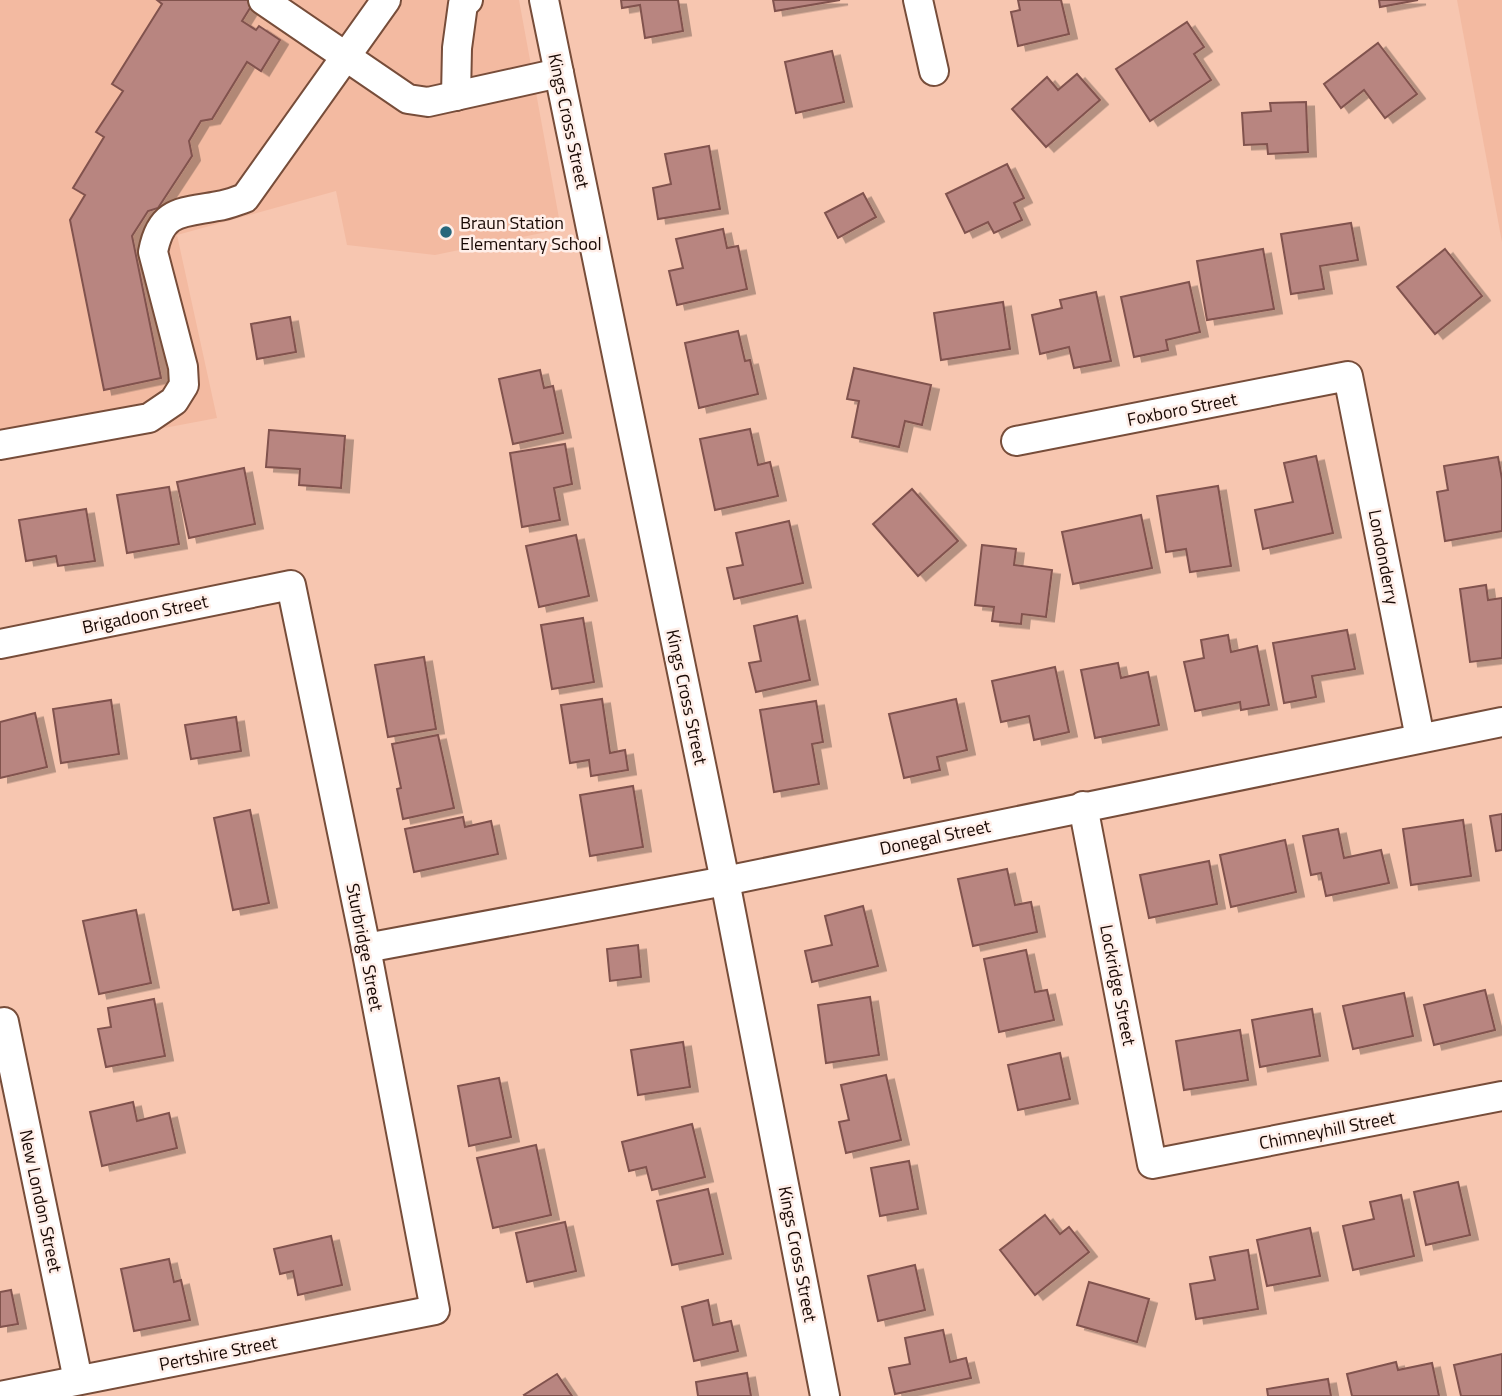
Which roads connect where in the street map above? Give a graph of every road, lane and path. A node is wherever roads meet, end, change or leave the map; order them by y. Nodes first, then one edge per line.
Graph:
1 (386, 0) edge
2 (468, 0) edge
3 (544, 0) edge
4 (918, 0) edge
5 (272, 2) edge
6 (346, 56) junction
7 (933, 71) dead end
8 (559, 73) junction
9 (456, 96) junction
10 (1348, 376) joint
11 (1016, 441) dead end
12 (0, 445) edge
13 (291, 585) joint
14 (0, 644) edge
15 (1502, 722) edge
16 (1420, 738) junction
17 (1083, 806) junction
18 (725, 881) junction
19 (366, 948) junction
20 (2, 1022) edge
21 (1502, 1096) edge
22 (1152, 1164) joint
23 (435, 1310) joint
24 (78, 1380) junction
25 (0, 1396) edge
26 (825, 1396) edge

1 - 6 street
2 - 9 street
3 - 8 street, Kings Cross Street
4 - 7 street
5 - 6 street
6 - 9 street
6 - 12 street
8 - 9 street
8 - 18 street, Kings Cross Street
10 - 11 street, Foxboro Street
10 - 16 street, Londonderry
13 - 14 street, Brigadoon Street
13 - 19 street, Sturbridge Street
15 - 16 street, Donegal Street
16 - 17 street, Donegal Street
17 - 18 street, Donegal Street
17 - 22 street, Lockridge Street
18 - 19 street, Donegal Street
18 - 26 street, Kings Cross Street
19 - 23 street, Sturbridge Street
20 - 24 street, New London Street
21 - 22 street, Chimneyhill Street
23 - 24 street, Pertshire Street
24 - 25 street, Pertshire Street

